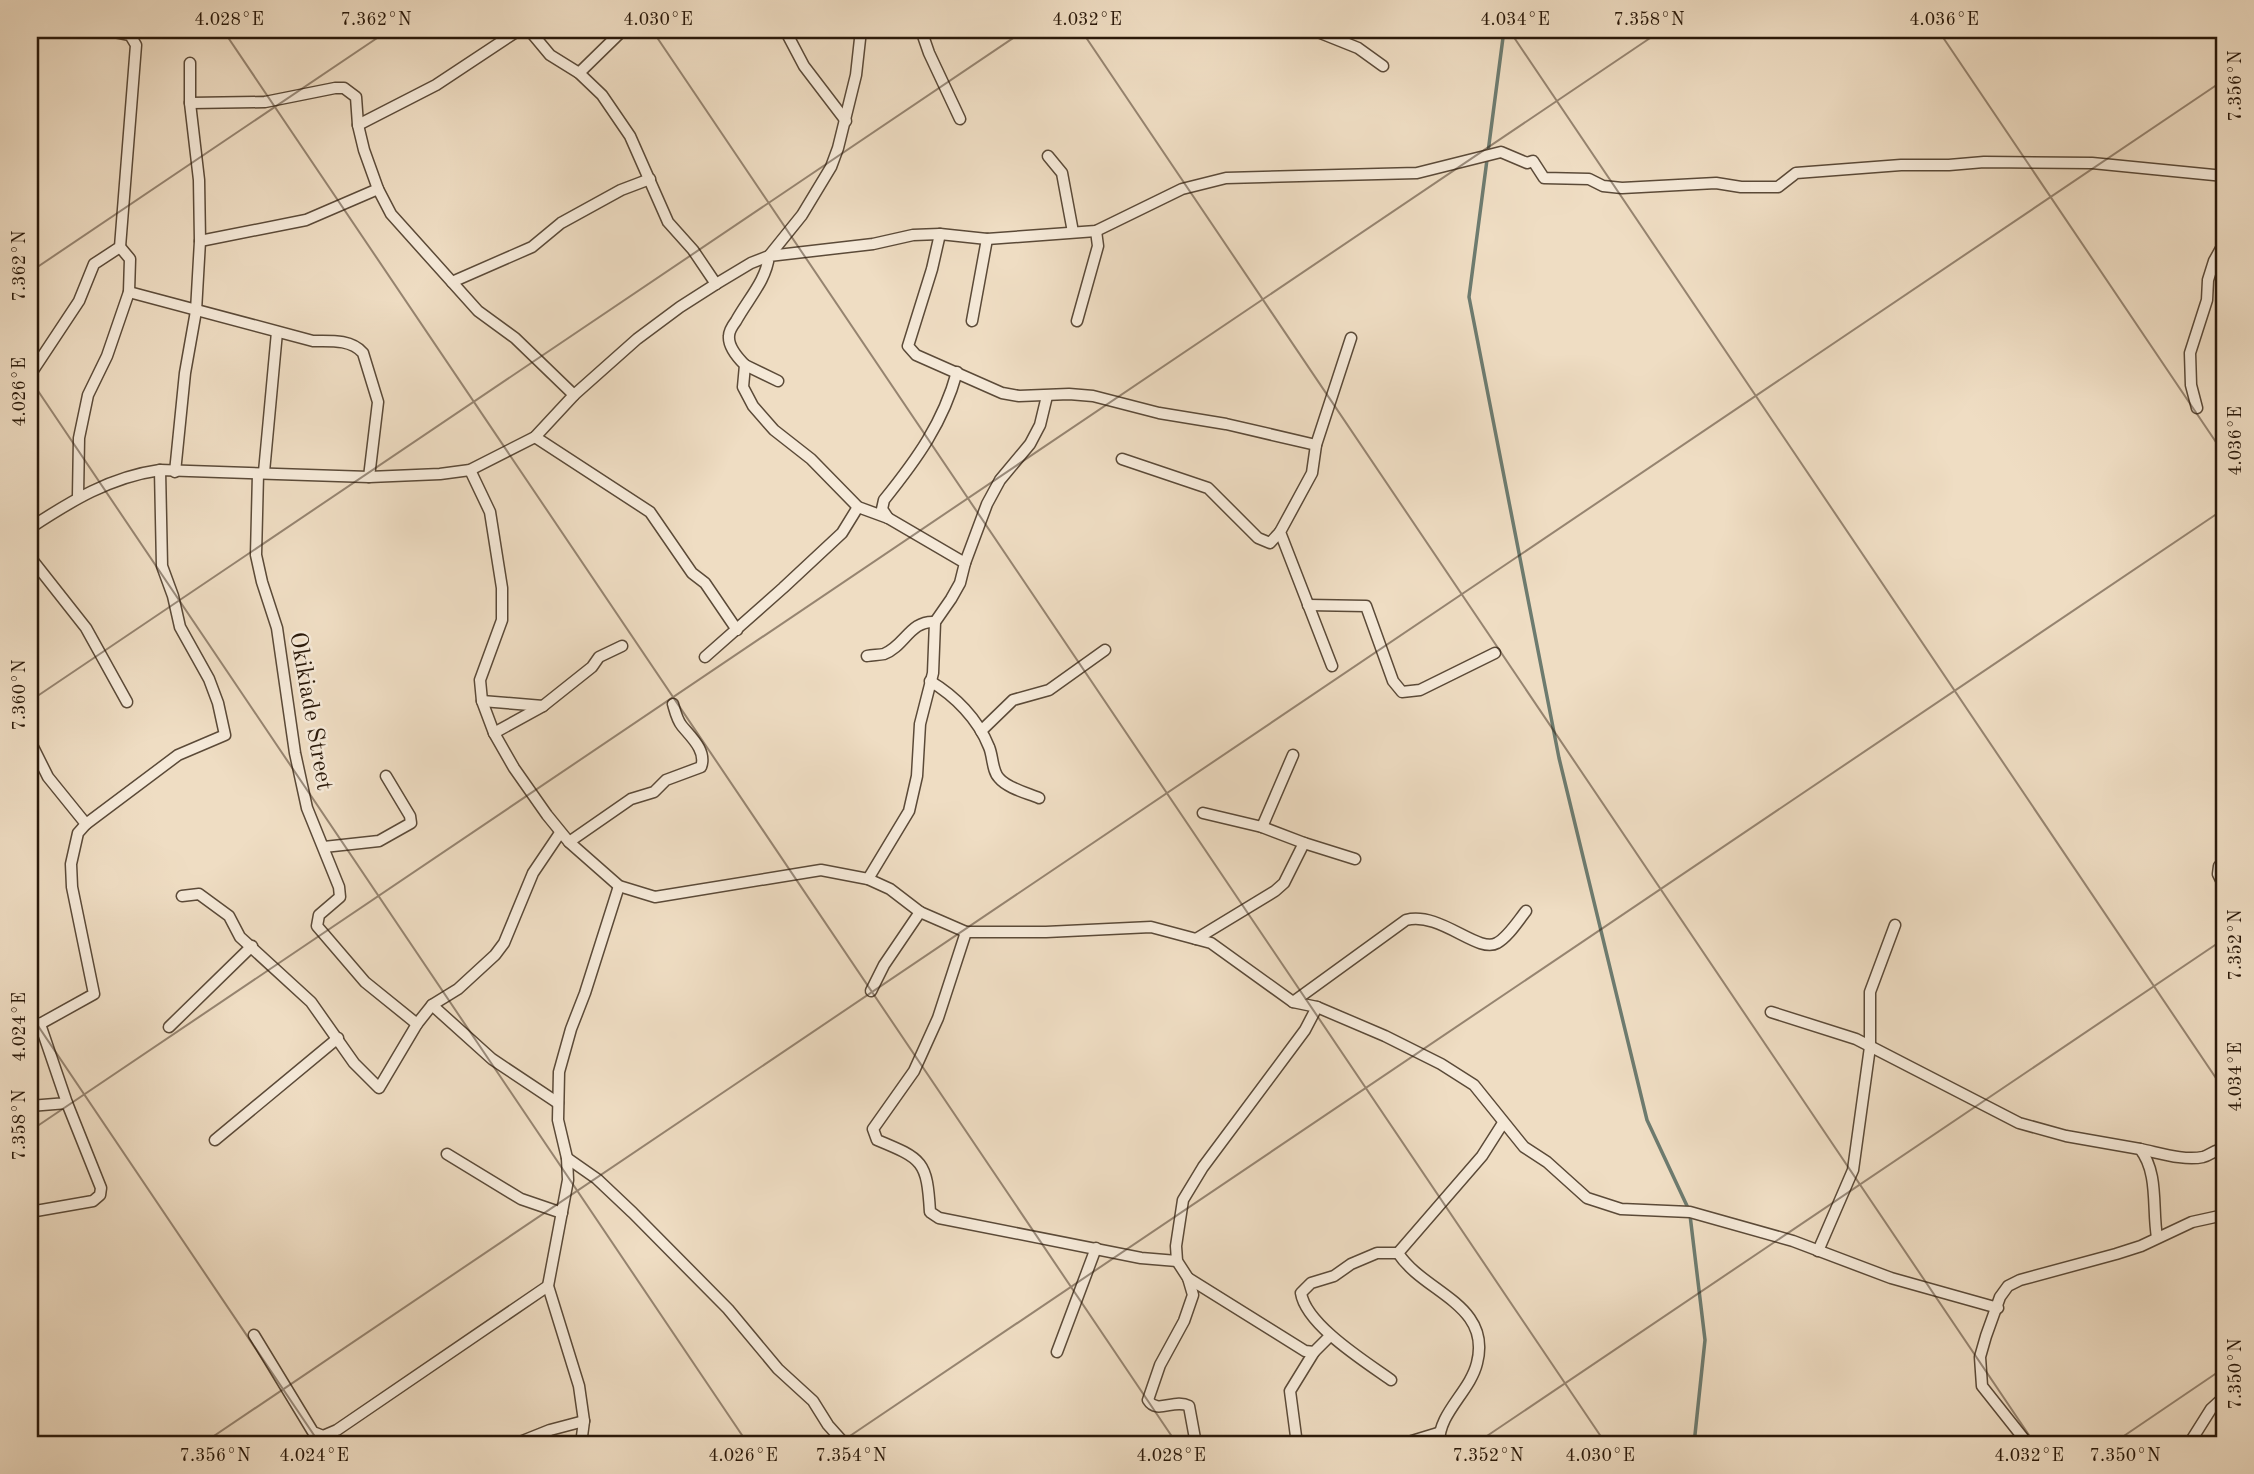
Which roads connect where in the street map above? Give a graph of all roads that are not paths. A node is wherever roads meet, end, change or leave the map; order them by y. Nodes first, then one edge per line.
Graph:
1 (104, 30) edge
2 (519, 30) edge
3 (530, 30) edge
4 (623, 30) edge
5 (785, 30) edge
6 (861, 30) edge
7 (921, 30) edge
8 (1313, 30) edge
9 (135, 35) edge
10 (190, 62) dead end
11 (1383, 66) dead end
12 (579, 73) junction
13 (190, 103) junction
14 (960, 119) dead end
15 (846, 121) junction
16 (358, 125) junction
17 (1048, 156) dead end
18 (2224, 176) edge
19 (650, 179) junction
20 (378, 189) junction
21 (1096, 231) junction
22 (1073, 232) junction
23 (940, 234) junction
24 (987, 239) junction
25 (200, 241) junction
26 (2224, 243) edge
27 (120, 247) junction
28 (769, 256) junction
29 (452, 282) junction
30 (716, 284) junction
31 (130, 292) junction
32 (196, 311) junction
33 (972, 321) dead end
34 (1077, 321) dead end
35 (277, 331) junction
36 (1351, 338) dead end
37 (745, 365) junction
38 (957, 372) junction
39 (30, 375) edge
40 (778, 382) dead end
41 (574, 395) junction
42 (1047, 396) junction
43 (2197, 408) dead end
44 (535, 437) junction
45 (1316, 445) junction
46 (1122, 459) dead end
47 (160, 470) junction
48 (470, 470) junction
49 (175, 472) junction
50 (261, 473) junction
51 (369, 477) junction
52 (78, 496) junction
53 (858, 507) junction
54 (888, 518) junction
55 (30, 528) edge
56 (1280, 532) junction
57 (30, 558) edge
58 (965, 563) junction
59 (1308, 605) junction
60 (934, 622) junction
61 (737, 629) junction
62 (622, 646) dead end
63 (1105, 650) dead end
64 (1495, 653) dead end
65 (867, 656) dead end
66 (705, 657) dead end
67 (1332, 666) dead end
68 (930, 681) junction
69 (482, 701) junction
70 (127, 702) dead end
71 (673, 704) dead end
72 (543, 706) junction
73 (981, 731) junction
74 (494, 733) junction
75 (30, 741) edge
76 (1293, 755) dead end
77 (386, 776) dead end
78 (1039, 798) dead end
79 (1203, 813) dead end
80 (86, 824) junction
81 (1262, 827) junction
82 (560, 833) junction
83 (569, 842) junction
84 (1304, 844) junction
85 (324, 846) junction
86 (1355, 859) dead end
87 (2224, 862) edge
88 (868, 879) junction
89 (619, 886) junction
90 (2224, 886) edge
91 (182, 896) dead end
92 (1526, 911) dead end
93 (920, 912) junction
94 (1895, 925) dead end
95 (966, 932) junction
96 (1196, 939) junction
97 (252, 946) junction
98 (871, 991) dead end
99 (1293, 1002) junction
100 (432, 1005) junction
101 (1317, 1007) junction
102 (1771, 1012) dead end
103 (35, 1023) edge
104 (417, 1024) junction
105 (170, 1027) dead end
106 (338, 1038) junction
107 (1870, 1047) junction
108 (67, 1103) junction
109 (558, 1103) junction
110 (30, 1107) edge
111 (1503, 1123) junction
112 (215, 1140) dead end
113 (2221, 1147) edge
114 (2140, 1149) junction
115 (447, 1154) dead end
116 (567, 1158) junction
117 (30, 1212) edge
118 (562, 1213) junction
119 (2224, 1215) edge
120 (2157, 1237) junction
121 (1096, 1248) junction
122 (1818, 1251) junction
123 (1398, 1253) junction
124 (1177, 1261) junction
125 (1188, 1278) junction
126 (548, 1286) junction
127 (1998, 1308) junction
128 (254, 1335) dead end
129 (1330, 1336) junction
130 (1057, 1352) dead end
131 (1314, 1352) junction
132 (1391, 1380) dead end
133 (2224, 1397) edge
134 (584, 1421) junction
135 (1439, 1439) edge
136 (515, 1444) edge
137 (581, 1444) edge
138 (845, 1444) edge
139 (1196, 1444) edge
140 (1297, 1444) edge
141 (1402, 1444) edge
142 (2028, 1444) edge
143 (2189, 1444) edge

1 - 9 street
2 - 16 street
3 - 12 street
4 - 12 street
5 - 15 street
6 - 15 street
7 - 14 street
8 - 11 street
9 - 27 street
10 - 13 street
12 - 19 street
13 - 16 street
13 - 25 street
15 - 28 street
16 - 20 street
17 - 22 street
18 - 21 street
19 - 29 street
19 - 30 street
20 - 25 street
20 - 29 street
21 - 22 street
21 - 34 street
22 - 24 street
23 - 24 street
23 - 28 street
23 - 38 street
24 - 33 street
25 - 32 street
26 - 43 street
27 - 31 street
27 - 39 street
28 - 30 street
28 - 37 street
29 - 41 street
30 - 41 street
31 - 32 street
31 - 52 street
32 - 35 street
32 - 49 street
35 - 50 street, Okikiade Street
35 - 51 street
36 - 45 street
37 - 40 street
37 - 53 street
38 - 42 street
38 - 54 street
41 - 44 street
42 - 45 street
42 - 58 street
44 - 48 street
44 - 61 street
45 - 56 street
46 - 56 street
47 - 49 street
47 - 52 street
47 - 80 street
48 - 51 street
48 - 69 street
49 - 50 street
50 - 51 street
50 - 85 street, Okikiade Street
52 - 55 street
53 - 54 street
53 - 61 street
54 - 58 street
56 - 59 street
57 - 70 street
58 - 60 street
59 - 64 street
59 - 67 street
60 - 65 street
60 - 68 street
61 - 66 street
62 - 72 street
63 - 73 street
68 - 73 street
68 - 88 street
69 - 72 street
69 - 74 street
71 - 83 street
72 - 74 street
73 - 78 street
74 - 82 street
75 - 80 street
76 - 81 street
77 - 85 street
79 - 81 street
80 - 103 street
81 - 84 street
82 - 83 street
82 - 100 street
83 - 89 street
84 - 86 street
84 - 96 street
85 - 104 street, Okikiade Street
87 - 90 street
88 - 89 street
88 - 93 street
89 - 109 street
91 - 97 street
92 - 99 street
93 - 95 street
93 - 98 street
94 - 107 street
95 - 96 street
95 - 121 street
96 - 99 street
97 - 105 street
97 - 106 street
99 - 101 street
100 - 104 street
100 - 109 street
101 - 111 street
101 - 124 street
102 - 107 street
103 - 108 street
104 - 106 street
106 - 112 street
107 - 114 street
107 - 122 street
108 - 110 street
108 - 117 street
109 - 116 street
111 - 122 street
111 - 123 street
113 - 114 street
114 - 120 street
115 - 118 street
116 - 118 street
116 - 138 street
118 - 126 street
119 - 120 street
120 - 127 street
121 - 124 street
121 - 130 street
122 - 127 street
123 - 129 street
123 - 135 street
124 - 125 street
125 - 131 street
125 - 139 street
126 - 128 street
126 - 134 street
127 - 142 street
129 - 131 street
129 - 132 street
131 - 140 street
133 - 143 street
134 - 136 street
134 - 137 street
135 - 141 street

